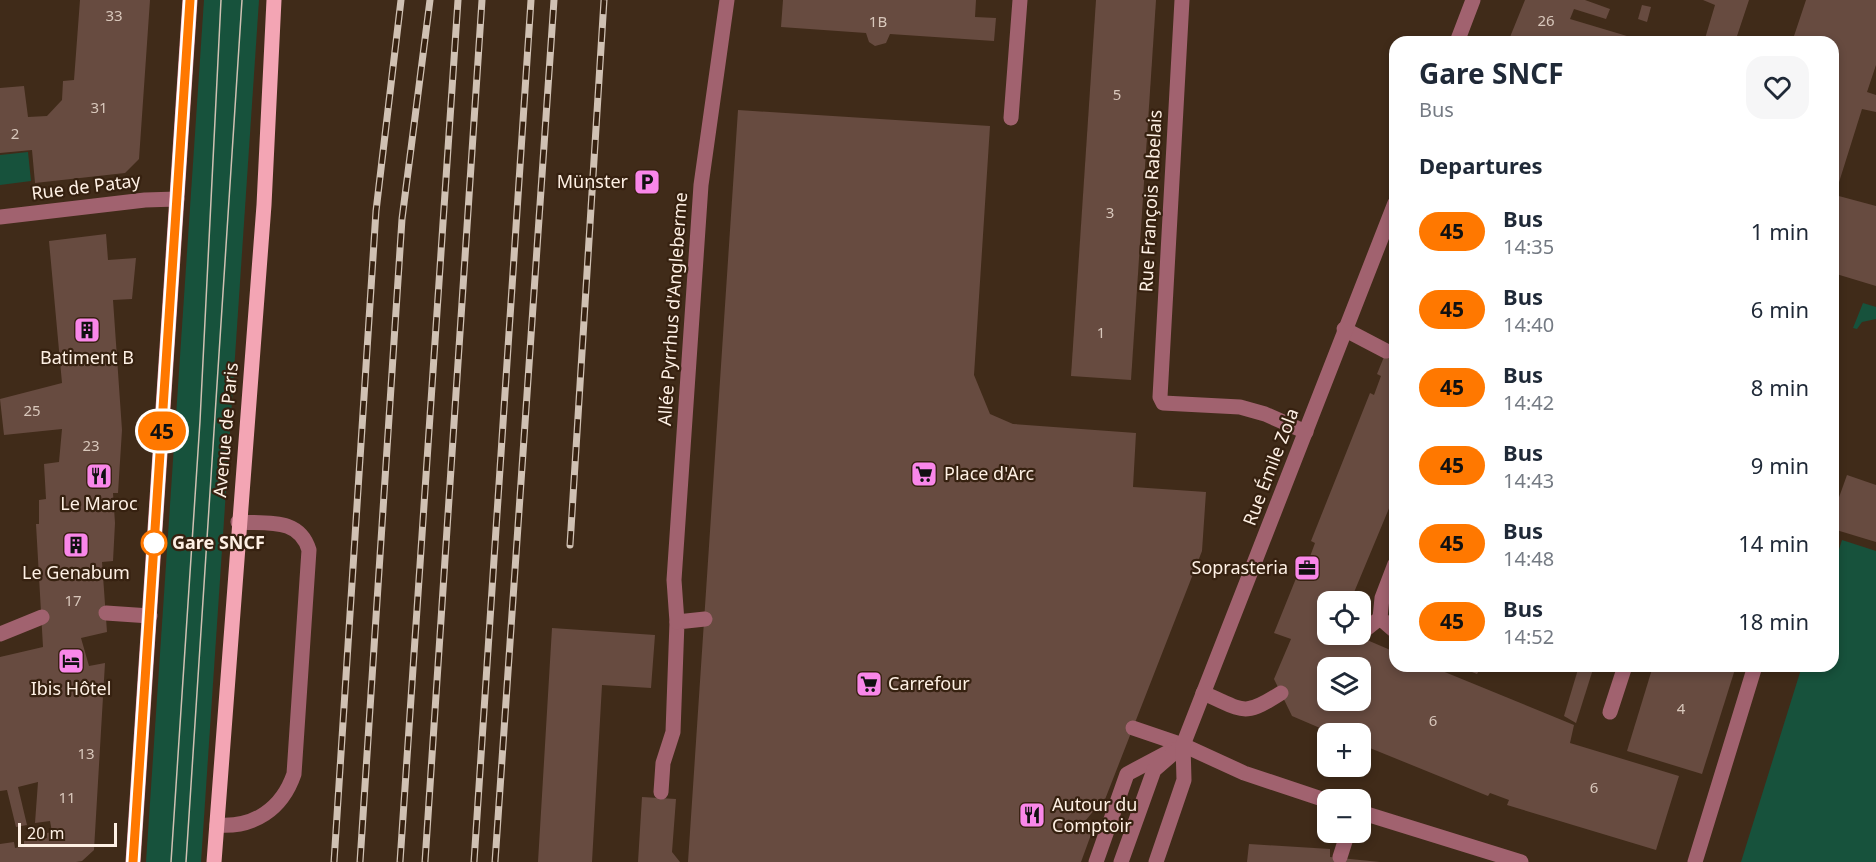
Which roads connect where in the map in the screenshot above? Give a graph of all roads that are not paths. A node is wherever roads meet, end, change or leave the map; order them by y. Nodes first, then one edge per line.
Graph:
1 (190, 0) edge
2 (274, 0) edge
3 (727, 0) edge
4 (1020, 0) edge
5 (1182, 0) edge
6 (1473, 0) edge
7 (1459, 36) edge
8 (1011, 118) dead end
9 (177, 199) junction
10 (0, 217) edge
11 (1389, 218) edge
12 (1344, 329) junction
13 (1386, 351) dead end
14 (1306, 432) junction
15 (238, 522) junction
16 (1389, 580) edge
17 (106, 613) dead end
18 (150, 616) junction
19 (42, 617) dead end
20 (1380, 618) junction
21 (705, 619) dead end
22 (677, 622) junction
23 (1371, 626) edge
24 (1389, 626) edge
25 (0, 634) edge
26 (1623, 672) edge
27 (1753, 672) edge
28 (1203, 693) junction
29 (1281, 693) dead end
30 (1610, 712) dead end
31 (1133, 728) dead end
32 (1183, 745) junction
33 (661, 792) dead end
34 (1317, 797) edge
35 (1371, 815) edge
36 (216, 825) junction
37 (1344, 843) edge
38 (1340, 857) dead end
39 (133, 862) edge
40 (214, 862) edge
41 (1096, 862) edge
42 (1120, 862) edge
43 (1156, 862) edge
44 (1521, 862) edge
45 (1695, 862) edge

1 - 9 main road
2 - 15 main road, Avenue de Paris
3 - 22 street, Allée Pyrrhus d'Angleberme
4 - 8 street
5 - 14 street, Rue François Rabelais
6 - 7 street
9 - 10 street, Rue de Patay
9 - 18 main road
11 - 12 street, Rue Émile Zola
12 - 13 street
12 - 14 street, Rue Émile Zola
14 - 28 street, Rue Émile Zola
15 - 36 main road, Avenue de Paris
15 - 36 street
16 - 20 street
17 - 18 street
18 - 39 main road
19 - 25 street
20 - 23 street
20 - 24 street
21 - 22 street
22 - 33 street, Allée Pyrrhus d'Angleberme
26 - 30 street
27 - 45 street
28 - 29 street
28 - 32 street, Rue Émile Zola
31 - 32 street
32 - 34 street
32 - 41 street
32 - 42 street
32 - 43 street
35 - 44 street
36 - 40 main road, Avenue de Paris
37 - 38 street

